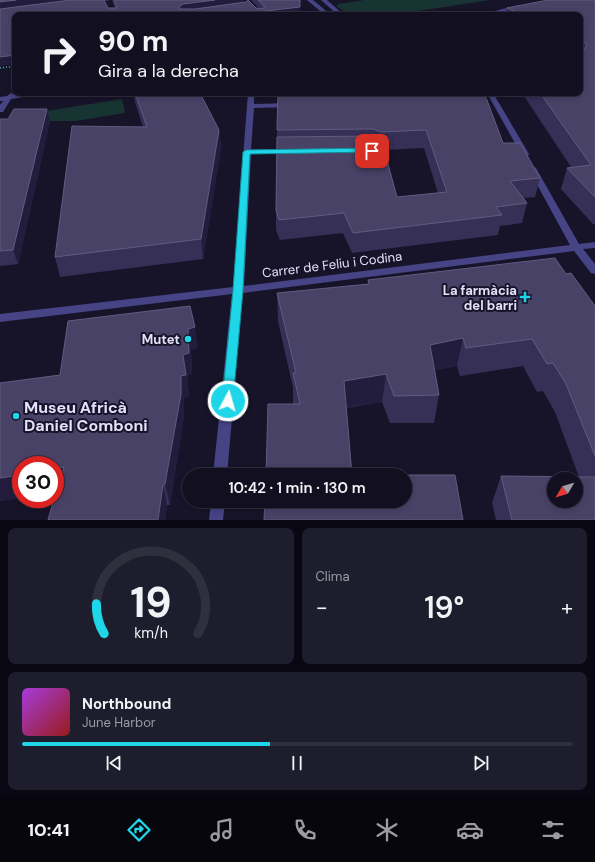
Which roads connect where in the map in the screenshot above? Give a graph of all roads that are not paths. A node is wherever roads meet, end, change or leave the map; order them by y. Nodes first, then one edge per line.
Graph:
1 (310, 0) edge
2 (324, 0) edge
3 (107, 1) edge
4 (84, 3) edge
5 (524, 6) edge
6 (324, 12) edge
7 (338, 12) edge
8 (495, 12) edge
9 (12, 95) edge
10 (16, 96) edge
11 (251, 96) edge
12 (492, 96) edge
13 (10, 97) junction
14 (0, 99) edge
15 (250, 106) junction
16 (303, 106) edge
17 (0, 110) edge
18 (246, 152) junction
19 (297, 152) edge
20 (595, 245) edge
21 (576, 247) junction
22 (595, 271) edge
23 (238, 290) junction
24 (0, 318) edge
25 (221, 468) edge
26 (217, 508) edge
27 (216, 520) edge

1 - 6 street
2 - 7 street
3 - 4 street
5 - 8 street
9 - 13 street
10 - 13 street
11 - 15 street
12 - 21 street
13 - 14 street
13 - 17 street
15 - 16 street
15 - 18 street
18 - 19 street
18 - 23 street
20 - 21 street, Carrer de Feliu i Codina
21 - 22 street
21 - 23 street, Carrer de Feliu i Codina
23 - 24 street, Carrer de Feliu i Codina
23 - 25 street
26 - 27 street

